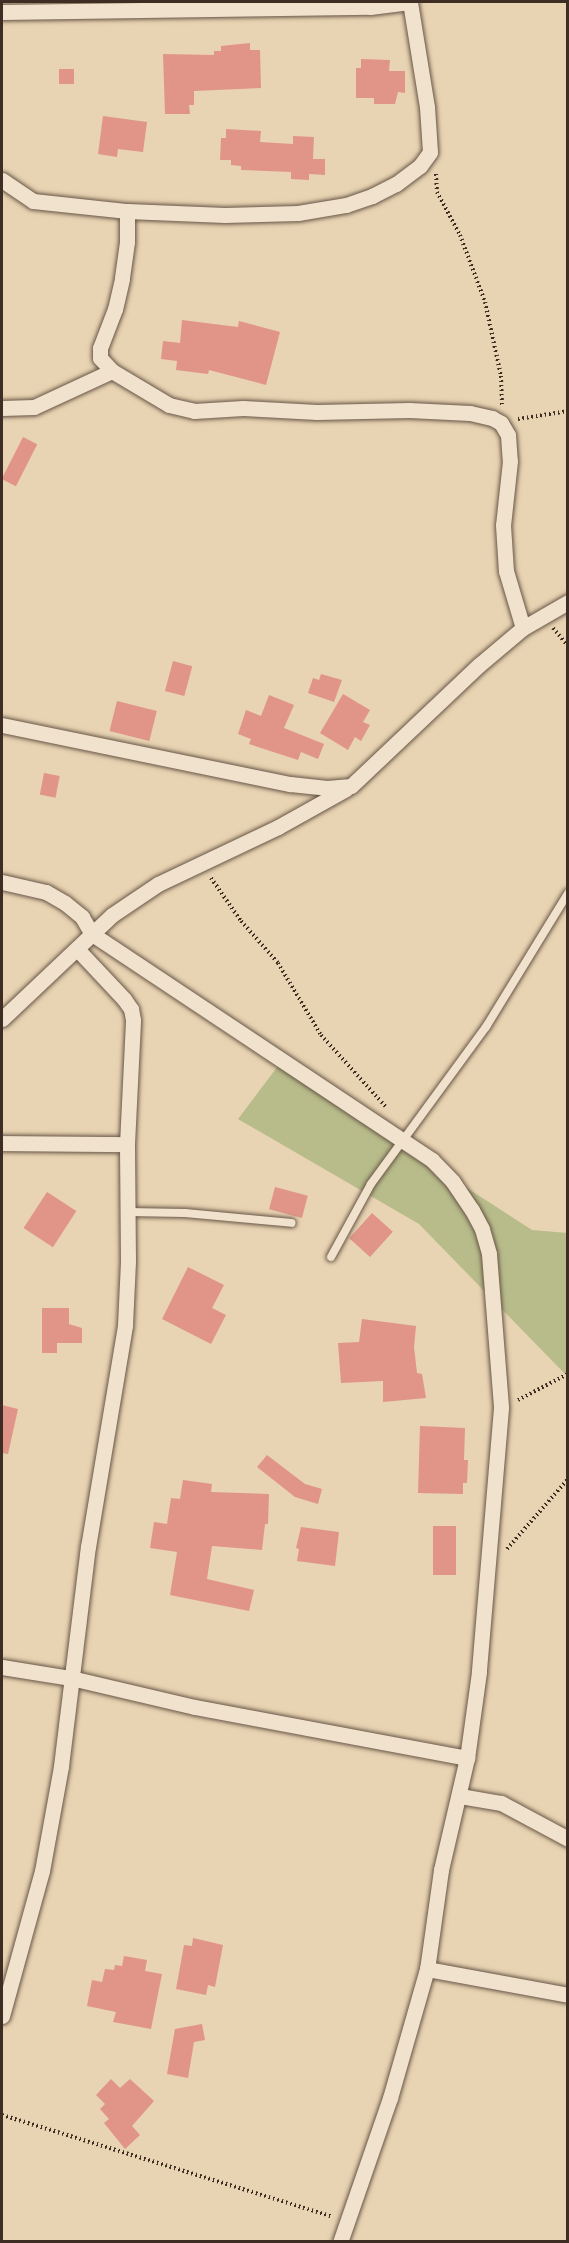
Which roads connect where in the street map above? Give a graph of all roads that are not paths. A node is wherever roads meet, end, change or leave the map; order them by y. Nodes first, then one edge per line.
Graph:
1 (409, 2) edge
2 (2, 12) edge
3 (2, 180) edge
4 (127, 211) junction
5 (112, 371) junction
6 (2, 408) edge
7 (567, 602) edge
8 (523, 628) junction
9 (2, 725) edge
10 (351, 786) junction
11 (2, 882) edge
12 (567, 893) edge
13 (92, 934) junction
14 (78, 950) junction
15 (2, 1019) edge
16 (406, 1135) junction
17 (2, 1143) edge
18 (127, 1144) junction
19 (128, 1212) junction
20 (292, 1223) dead end
21 (331, 1257) dead end
22 (2, 1667) edge
23 (71, 1678) junction
24 (467, 1758) junction
25 (460, 1796) junction
26 (567, 1839) edge
27 (427, 1969) junction
28 (567, 1995) edge
29 (2, 2013) edge
30 (340, 2241) edge

1 - 2 street
1 - 4 street
3 - 4 street
4 - 5 street
5 - 6 street
5 - 8 street
7 - 8 street
8 - 10 street
9 - 10 street
10 - 13 street
11 - 13 street
12 - 16 lane
13 - 14 street
13 - 16 street
14 - 15 street
14 - 18 street
16 - 21 lane
16 - 24 street
17 - 18 street
18 - 19 street
19 - 20 lane
19 - 23 street
22 - 23 street
23 - 24 street
23 - 29 street
24 - 25 street
25 - 26 street
25 - 27 street
27 - 28 street
27 - 30 street

